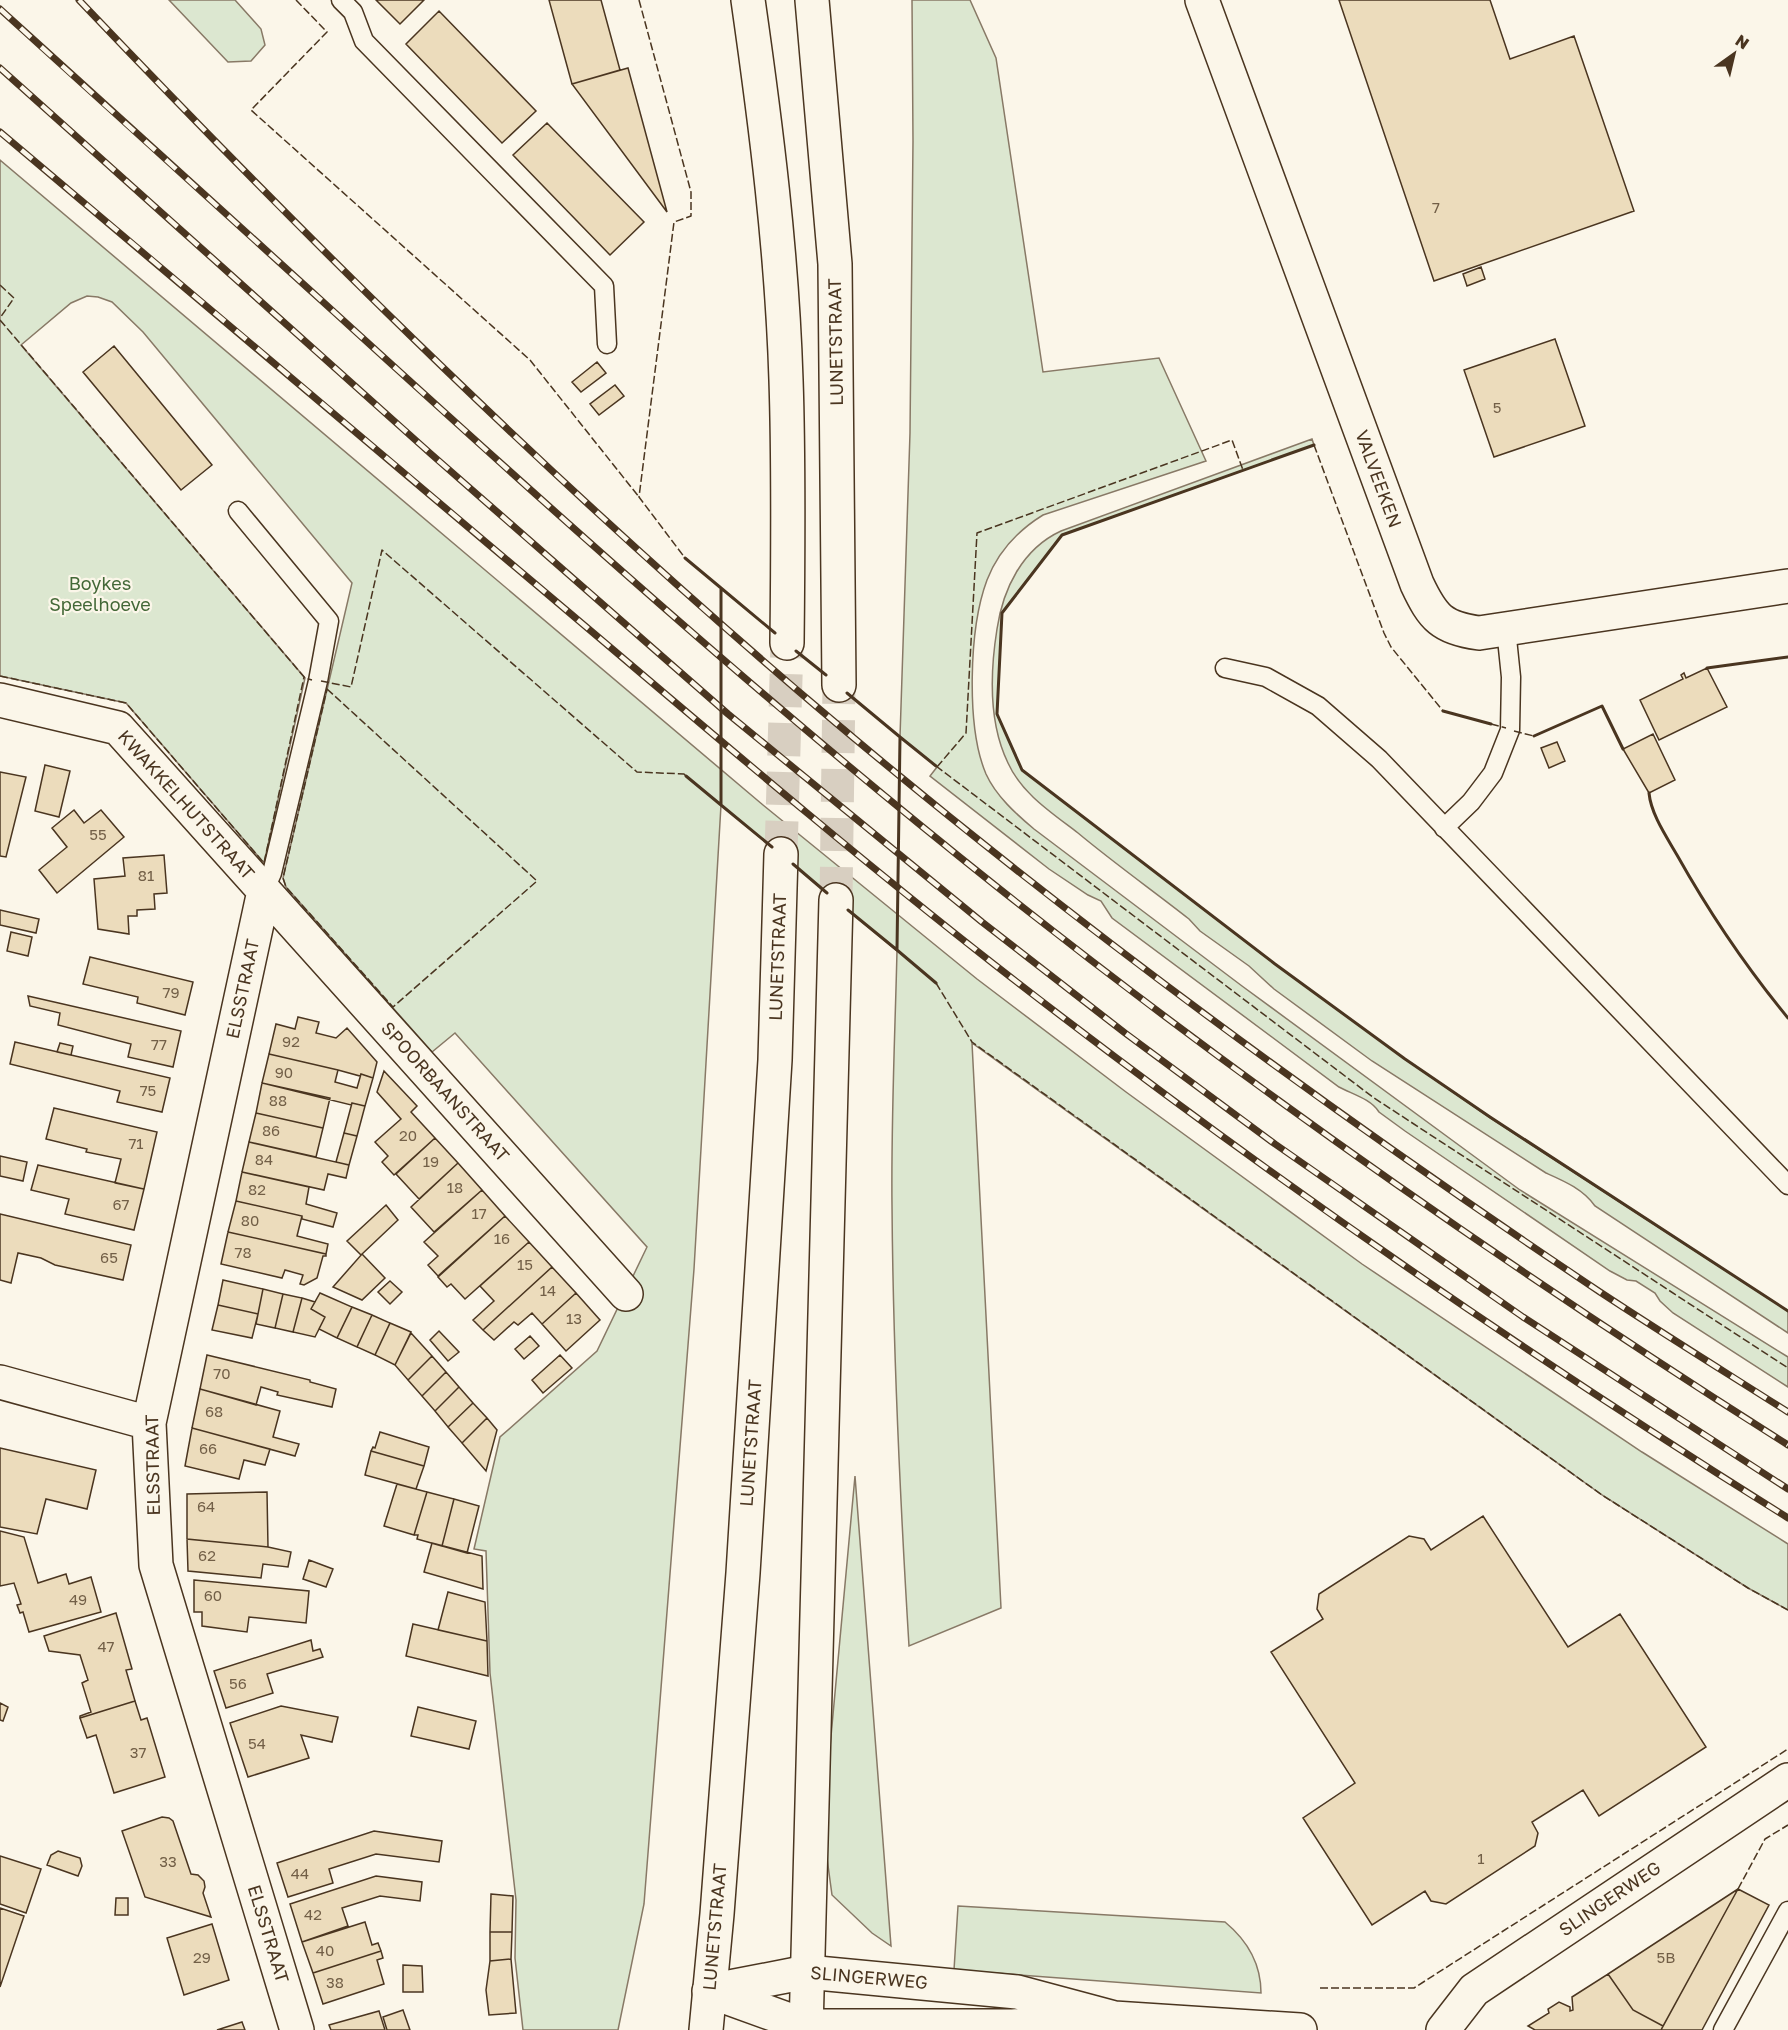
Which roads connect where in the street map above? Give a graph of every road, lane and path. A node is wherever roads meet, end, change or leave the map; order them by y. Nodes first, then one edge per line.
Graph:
1 (341, 0) edge
2 (748, 0) edge
3 (812, 0) edge
4 (1202, 0) edge
5 (607, 344) dead end
6 (238, 511) dead end
7 (1788, 586) edge
8 (1506, 629) junction
9 (787, 643) tunnel mouth
10 (1225, 668) dead end
11 (839, 685) tunnel mouth
12 (0, 700) edge
13 (1444, 828) junction
14 (781, 854) tunnel mouth
15 (264, 891) junction
16 (836, 900) tunnel mouth
17 (1788, 1185) edge
18 (626, 1294) dead end
19 (0, 1382) edge
20 (149, 1423) junction
21 (1788, 1780) edge
22 (1788, 1911) edge
23 (807, 1972) junction
24 (709, 1991) junction
25 (1114, 2018) junction
26 (806, 2028) edge
27 (297, 2030) edge
28 (706, 2030) edge
29 (1292, 2030) edge
30 (1443, 2030) edge
31 (1724, 2030) edge

1 - 5 lane
2 - 9 street
3 - 11 street, LUNETSTRAAT
4 - 8 street, VALVEEKEN
6 - 15 lane
7 - 8 street, VALVEEKEN
8 - 13 lane
10 - 13 lane
12 - 15 street, KWAKKELHUTSTRAAT
13 - 17 lane
14 - 24 street, LUNETSTRAAT
15 - 18 street, SPOORBAANSTRAAT
15 - 20 street, ELSSTRAAT
16 - 23 street
19 - 20 street
20 - 27 street, ELSSTRAAT
21 - 30 street, SLINGERWEG
22 - 31 lane
23 - 24 street, SLINGERWEG
23 - 25 street, SLINGERWEG
23 - 26 street
24 - 26 street, SLINGERWEG
24 - 28 street, LUNETSTRAAT
25 - 26 street, SLINGERWEG
25 - 29 street, SLINGERWEG

